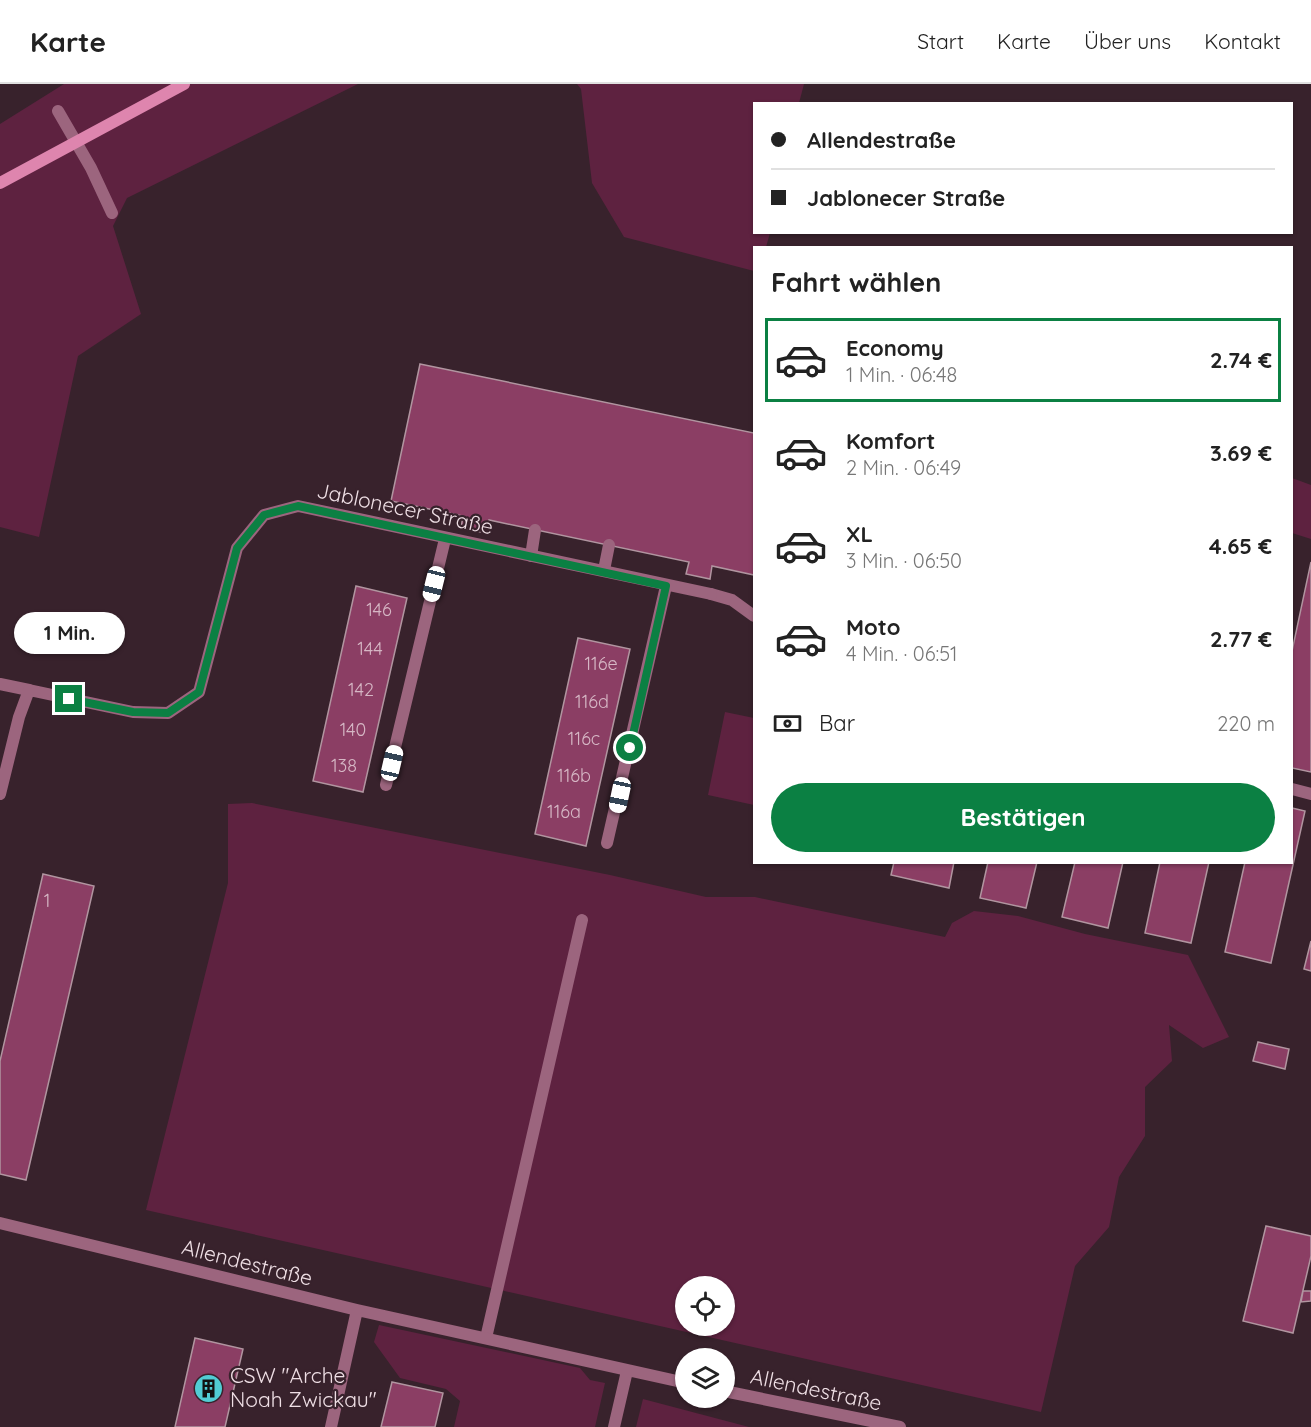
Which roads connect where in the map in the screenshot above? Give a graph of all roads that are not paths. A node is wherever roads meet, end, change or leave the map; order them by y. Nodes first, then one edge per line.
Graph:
1 (184, 84) edge
2 (58, 111) dead end
3 (75, 141) junction
4 (0, 183) edge
5 (112, 213) dead end
6 (535, 530) dead end
7 (445, 539) junction
8 (609, 545) dead end
9 (531, 556) junction
10 (604, 570) junction
11 (666, 586) junction
12 (753, 615) edge
13 (0, 684) edge
14 (29, 690) junction
15 (386, 785) dead end
16 (1293, 789) edge
17 (0, 794) edge
18 (1311, 794) edge
19 (607, 843) dead end
20 (582, 920) dead end
21 (0, 1223) edge
22 (357, 1310) junction
23 (486, 1338) junction
24 (627, 1371) junction
25 (675, 1381) edge
26 (735, 1393) edge
27 (331, 1427) edge
28 (614, 1427) edge
29 (900, 1427) edge

1 - 3 main road
2 - 3 street
3 - 4 main road
3 - 5 street
6 - 9 street
7 - 9 street, Jablonecer Straße
7 - 14 street, Jablonecer Straße
7 - 15 street
8 - 10 street
9 - 10 street, Jablonecer Straße
10 - 11 street, Jablonecer Straße
11 - 12 street, Jablonecer Straße
11 - 19 street
13 - 14 street, Jablonecer Straße
14 - 17 street
16 - 18 street
20 - 23 street
21 - 22 street, Allendestraße
22 - 23 street, Allendestraße
22 - 27 street
23 - 24 street, Allendestraße
24 - 25 street, Allendestraße
24 - 28 street
26 - 29 street, Allendestraße

